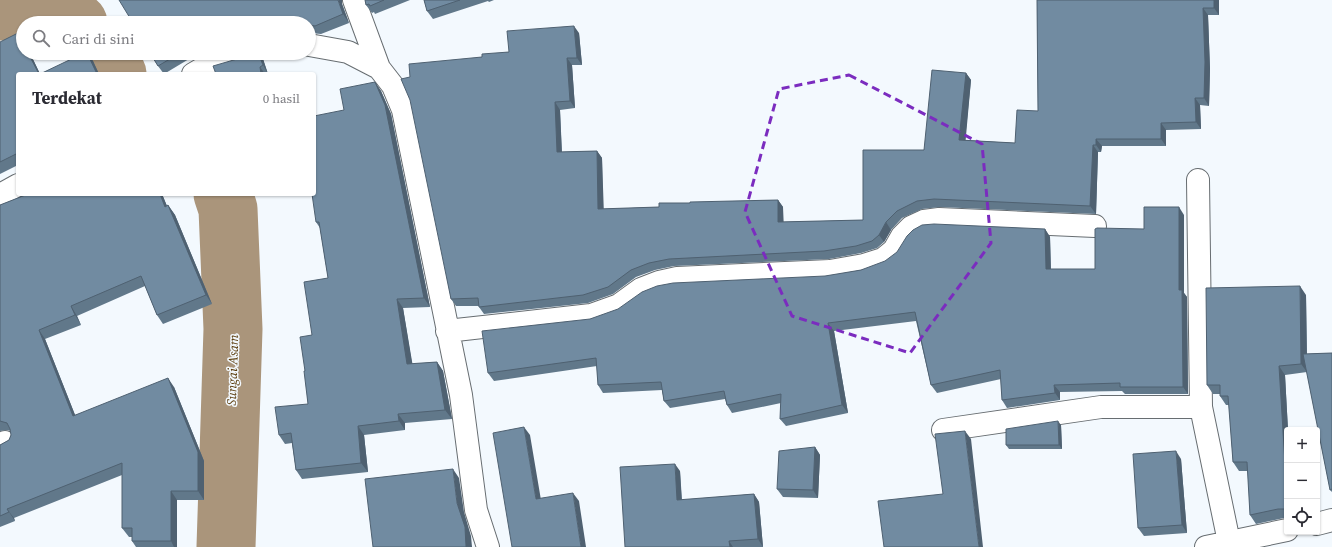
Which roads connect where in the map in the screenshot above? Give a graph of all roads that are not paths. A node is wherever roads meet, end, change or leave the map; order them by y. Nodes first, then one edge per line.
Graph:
1 (354, 0) edge
2 (316, 46) edge
3 (223, 60) edge
4 (379, 68) junction
5 (196, 72) edge
6 (1198, 180) dead end
7 (16, 186) edge
8 (0, 195) edge
9 (1095, 226) dead end
10 (447, 331) junction
11 (1201, 407) junction
12 (942, 430) dead end
13 (1332, 520) edge
14 (1320, 523) edge
15 (1284, 531) edge
16 (1229, 542) junction
17 (488, 547) edge
18 (1206, 547) edge

1 - 4 street
2 - 4 street
3 - 5 street
4 - 10 street
6 - 11 street
7 - 8 street
9 - 10 street
10 - 17 street
11 - 12 street
11 - 16 street
13 - 14 street
15 - 16 street
16 - 18 street

